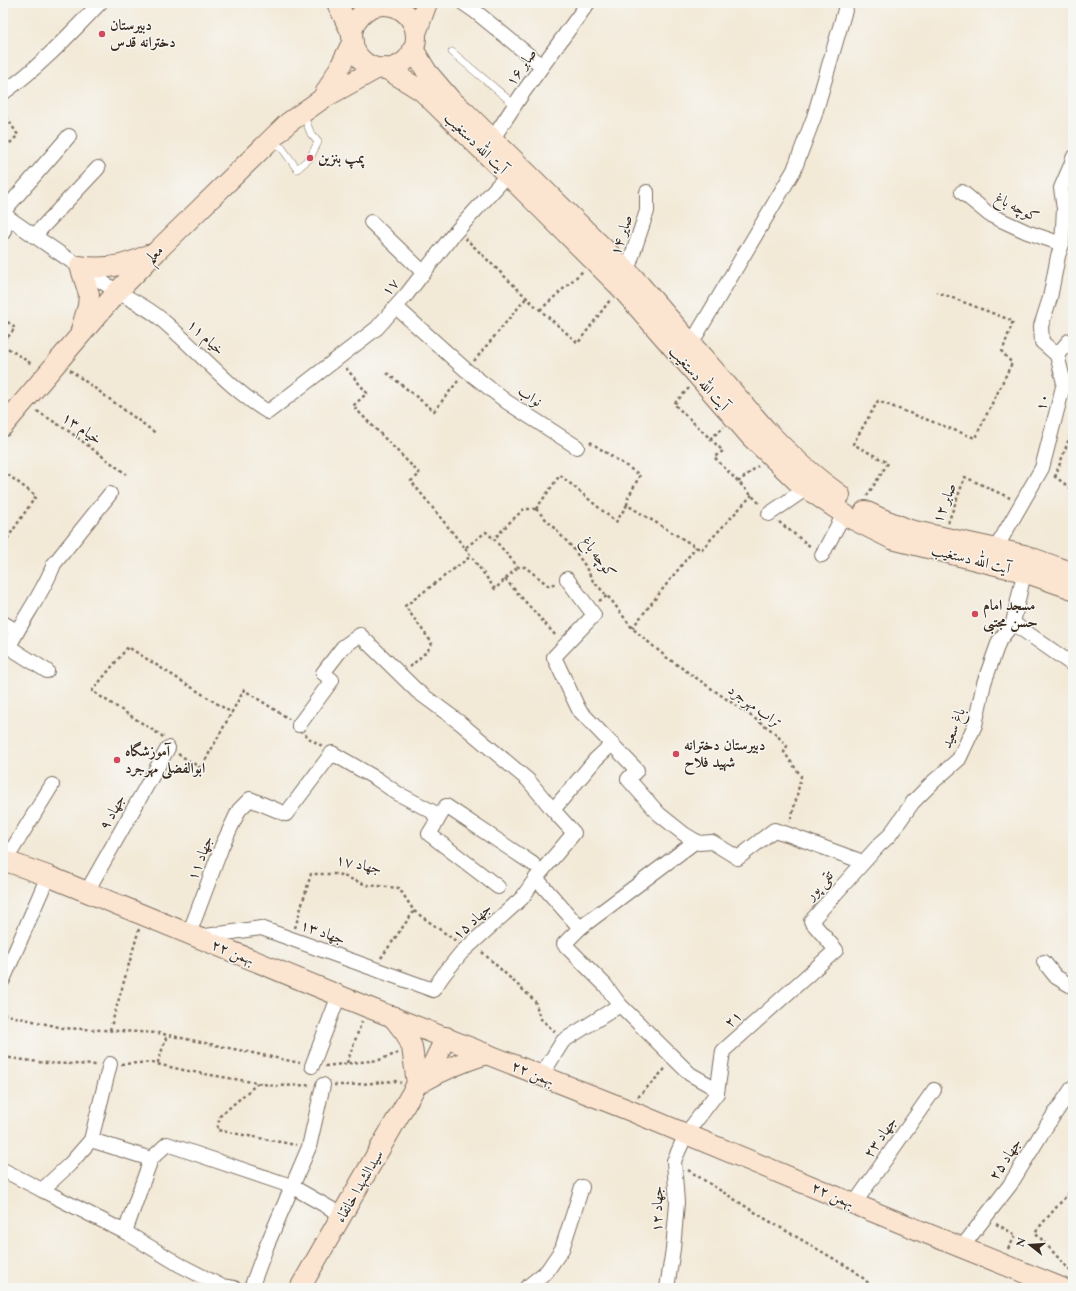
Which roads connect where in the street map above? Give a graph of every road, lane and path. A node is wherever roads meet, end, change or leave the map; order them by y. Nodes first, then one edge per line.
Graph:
1 (337, 3) edge
2 (427, 3) edge
3 (463, 3) edge
4 (588, 3) edge
5 (847, 3) edge
6 (387, 4) edge
7 (93, 5) edge
8 (353, 38) junction
9 (414, 41) junction
10 (452, 52) dead end
11 (542, 66) junction
12 (382, 68) junction
13 (3, 93) edge
14 (322, 99) junction
15 (515, 105) junction
16 (3, 112) edge
17 (302, 113) junction
18 (69, 136) dead end
19 (270, 142) junction
20 (488, 145) junction
21 (3, 150) edge
22 (1073, 158) edge
23 (98, 168) dead end
24 (513, 169) junction
25 (647, 192) dead end
26 (962, 192) dead end
27 (1069, 209) edge
28 (5, 214) edge
29 (371, 222) dead end
30 (457, 230) junction
31 (3, 233) edge
32 (34, 236) junction
33 (1062, 244) junction
34 (158, 250) junction
35 (594, 261) junction
36 (80, 266) junction
37 (424, 273) junction
38 (622, 281) junction
39 (117, 292) junction
40 (937, 292) dead end
41 (396, 306) junction
42 (540, 310) junction
43 (3, 318) edge
44 (78, 338) junction
45 (1069, 340) dead end
46 (3, 344) edge
47 (685, 350) junction
48 (1058, 355) junction
49 (338, 358) junction
50 (53, 368) junction
51 (699, 377) junction
52 (23, 402) junction
53 (268, 412) joint
54 (3, 426) edge
55 (157, 434) dead end
56 (1070, 436) dead end
57 (577, 448) joint
58 (771, 456) junction
59 (1042, 468) junction
60 (3, 471) edge
61 (126, 474) dead end
62 (1055, 477) junction
63 (738, 482) junction
64 (807, 488) junction
65 (1073, 490) edge
66 (110, 494) dead end
67 (752, 495) junction
68 (1022, 504) junction
69 (627, 506) junction
70 (536, 509) junction
71 (852, 511) junction
72 (769, 514) junction
73 (3, 536) edge
74 (943, 536) junction
75 (494, 539) junction
76 (696, 547) junction
77 (465, 548) junction
78 (822, 555) joint
79 (471, 556) junction
80 (991, 556) junction
81 (1026, 564) junction
82 (518, 567) junction
83 (588, 571) junction
84 (1073, 573) edge
85 (505, 579) junction
86 (567, 579) junction
87 (1073, 589) edge
88 (3, 623) edge
89 (1013, 623) junction
90 (632, 628) junction
91 (17, 631) junction
92 (565, 646) junction
93 (1073, 665) edge
94 (47, 671) dead end
95 (401, 676) junction
96 (232, 713) junction
97 (299, 725) junction
98 (612, 744) junction
99 (168, 748) junction
100 (332, 753) junction
101 (52, 785) dead end
102 (553, 810) junction
103 (436, 821) junction
104 (787, 834) junction
105 (696, 841) junction
106 (4, 860) edge
107 (863, 862) junction
108 (533, 864) dead end
109 (48, 876) junction
110 (536, 878) junction
111 (498, 887) dead end
112 (86, 893) junction
113 (414, 911) junction
114 (143, 916) junction
115 (580, 928) junction
116 (194, 936) junction
117 (291, 939) junction
118 (469, 946) junction
119 (836, 950) joint
120 (1044, 962) dead end
121 (374, 968) junction
122 (3, 980) edge
123 (1073, 987) edge
124 (433, 990) joint
125 (339, 995) junction
126 (620, 1005) junction
127 (367, 1007) junction
128 (3, 1014) edge
129 (392, 1016) junction
130 (110, 1030) junction
131 (167, 1035) junction
132 (441, 1035) junction
133 (563, 1041) junction
134 (412, 1047) junction
135 (487, 1054) junction
136 (670, 1055) junction
137 (3, 1057) edge
138 (152, 1062) junction
139 (347, 1063) junction
140 (110, 1064) junction
141 (312, 1066) junction
142 (541, 1076) junction
143 (258, 1083) junction
144 (323, 1085) junction
145 (416, 1086) junction
146 (1073, 1088) edge
147 (934, 1090) dead end
148 (717, 1093) junction
149 (626, 1109) junction
150 (686, 1134) junction
151 (91, 1140) junction
152 (309, 1147) junction
153 (151, 1159) junction
154 (674, 1161) junction
155 (3, 1170) edge
156 (291, 1186) junction
157 (582, 1187) dead end
158 (1073, 1188) edge
159 (42, 1190) junction
160 (854, 1204) junction
161 (342, 1215) junction
162 (985, 1217) junction
163 (125, 1232) junction
164 (962, 1247) junction
165 (1000, 1263) junction
166 (1073, 1274) edge
167 (229, 1288) edge
168 (251, 1288) edge
169 (300, 1288) edge
170 (526, 1288) edge
171 (667, 1288) edge
172 (874, 1288) edge
173 (1062, 1288) edge

1 - 8 main road
2 - 9 main road
3 - 11 street
4 - 11 street, صابر ۱۶
5 - 47 street
6 - 8 main road
6 - 9 main road
7 - 13 street
8 - 12 main road
8 - 14 main road
9 - 12 main road
9 - 20 main road, آیت الله دستغیب
10 - 15 lane
11 - 15 street, صابر ۱۶
12 - 14 main road, معلم
12 - 20 main road, آیت الله دستغیب
14 - 17 main road, معلم
15 - 20 street, صابر ۱۶
16 - 21 path
17 - 19 main road, معلم
17 - 19 lane
18 - 28 street
19 - 34 main road, معلم
20 - 24 main road, آیت الله دستغیب
22 - 27 street
23 - 32 street
24 - 30 street, ۱۷
24 - 35 main road, آیت الله دستغیب
24 - 38 main road, آیت الله دستغیب
25 - 38 street, صایر ۱۴
26 - 33 street, کوچه باغ
27 - 33 street
28 - 31 street
28 - 32 street, خیام ۱۱
29 - 37 street
30 - 37 street, ۱۷
30 - 42 path
32 - 36 street, خیام ۱۱
33 - 48 street
34 - 36 main road
34 - 39 main road, معلم
35 - 38 main road, آیت الله دستغیب
35 - 42 path
36 - 39 street, خیام ۱۱
36 - 44 main road
37 - 41 street, ۱۷
38 - 42 path
38 - 47 main road, آیت الله دستغیب
39 - 44 main road, معلم
39 - 53 street, خیام ۱۱
40 - 71 path
41 - 49 street, ۱۷
41 - 57 street, نواب
43 - 46 path
44 - 50 main road, معلم
45 - 48 street
46 - 50 path
47 - 51 main road, آیت الله دستغیب
47 - 71 main road, آیت الله دستغیب
48 - 59 street, ۱۰
49 - 53 street, ۱۷
49 - 77 path
50 - 52 main road, معلم
50 - 55 path
51 - 58 main road, آیت الله دستغیب
51 - 63 path
52 - 54 main road, معلم
52 - 61 path, خیام ۱۳
56 - 62 path
57 - 69 path
58 - 63 path
58 - 64 main road, آیت الله دستغیب
59 - 62 path
59 - 68 street, ۱۰
60 - 73 path
62 - 65 path
63 - 67 path
64 - 71 main road, آیت الله دستغیب
64 - 72 street
66 - 91 street
67 - 72 path
67 - 76 path
68 - 74 path, صابر ۱۲
68 - 80 street, ۱۰
69 - 70 path
69 - 76 path
70 - 75 path
70 - 83 path, کوچه باغ
71 - 74 main road, آیت الله دستغیب
71 - 78 street
71 - 80 main road, آیت الله دستغیب
72 - 78 path
74 - 80 main road, آیت الله دستغیب
75 - 77 path
75 - 82 path
76 - 90 path
77 - 79 path
79 - 85 path
79 - 95 path
80 - 81 main road, آیت الله دستغیب
81 - 84 main road, آیت الله دستغیب
81 - 87 main road, آیت الله دستغیب
81 - 89 street
82 - 85 path
82 - 86 path
83 - 86 path
83 - 90 path, کوچه باغ
85 - 92 path
86 - 92 street
88 - 91 street
89 - 93 street
89 - 107 street, باغ سعید
90 - 104 path, تراب مهرجرد
91 - 94 street
92 - 98 street
95 - 97 street
95 - 102 street
96 - 97 path
96 - 99 path
96 - 99 path
97 - 100 path
98 - 102 street
98 - 105 street
99 - 112 street, جهاد ۹
100 - 103 street
100 - 116 street, جهاد ۱۱
101 - 106 street
102 - 110 street, جهاد ۱۵
103 - 108 street
103 - 111 street
104 - 105 street
104 - 107 street
105 - 115 street
106 - 109 main road, ۲۲ بهمن
107 - 119 street, تقی پور
109 - 112 main road, ۲۲ بهمن
109 - 122 street
110 - 115 street
110 - 118 street, جهاد ۱۵
112 - 114 main road, ۲۲ بهمن
113 - 117 path, جهاد ۱۷
113 - 118 path, جهاد ۱۷
113 - 121 path
114 - 116 main road, ۲۲ بهمن
114 - 130 path
115 - 126 street
116 - 117 street, جهاد ۱۳
116 - 125 main road, ۲۲ بهمن
117 - 121 street, جهاد ۱۳
118 - 124 street, جهاد ۱۵
118 - 133 path, جهاد ۱۷
119 - 148 street, ۲۱
120 - 123 street
121 - 124 street, جهاد ۱۳
125 - 127 main road, ۲۲ بهمن
125 - 141 street
126 - 133 street
126 - 136 street
127 - 129 main road, ۲۲ بهمن
127 - 139 path
128 - 130 path
129 - 132 main road, ۲۲ بهمن
129 - 134 main road
130 - 131 path
131 - 138 path
131 - 141 path
132 - 135 main road, ۲۲ بهمن
132 - 145 main road, سیدالشهدا خانقاء
133 - 142 street
134 - 139 path
134 - 145 main road
135 - 142 main road, ۲۲ بهمن
135 - 145 main road
136 - 148 street
136 - 149 path
137 - 140 path
138 - 140 path
138 - 143 path
139 - 141 path
140 - 151 street
142 - 149 main road, ۲۲ بهمن
143 - 144 path
143 - 152 path
144 - 145 path
144 - 152 street
145 - 161 main road, سیدالشهدا خانقاء
146 - 162 street, جهاد ۲۵
147 - 160 street, جهاد ۲۳
148 - 150 street, ۲۱
149 - 150 main road, ۲۲ بهمن
150 - 154 street, جهاد ۱۲
150 - 160 main road, ۲۲ بهمن
151 - 153 street
151 - 159 street
152 - 156 street
153 - 156 street
153 - 163 street
154 - 171 street, جهاد ۱۲
154 - 172 path
155 - 159 street
156 - 161 street
156 - 168 street
157 - 170 street
158 - 166 path
159 - 163 street
160 - 164 main road, ۲۲ بهمن
161 - 169 main road, سیدالشهدا خانقاء
162 - 164 street, جهاد ۲۵
162 - 165 path
163 - 167 street
164 - 165 main road, ۲۲ بهمن
165 - 173 main road, ۲۲ بهمن

